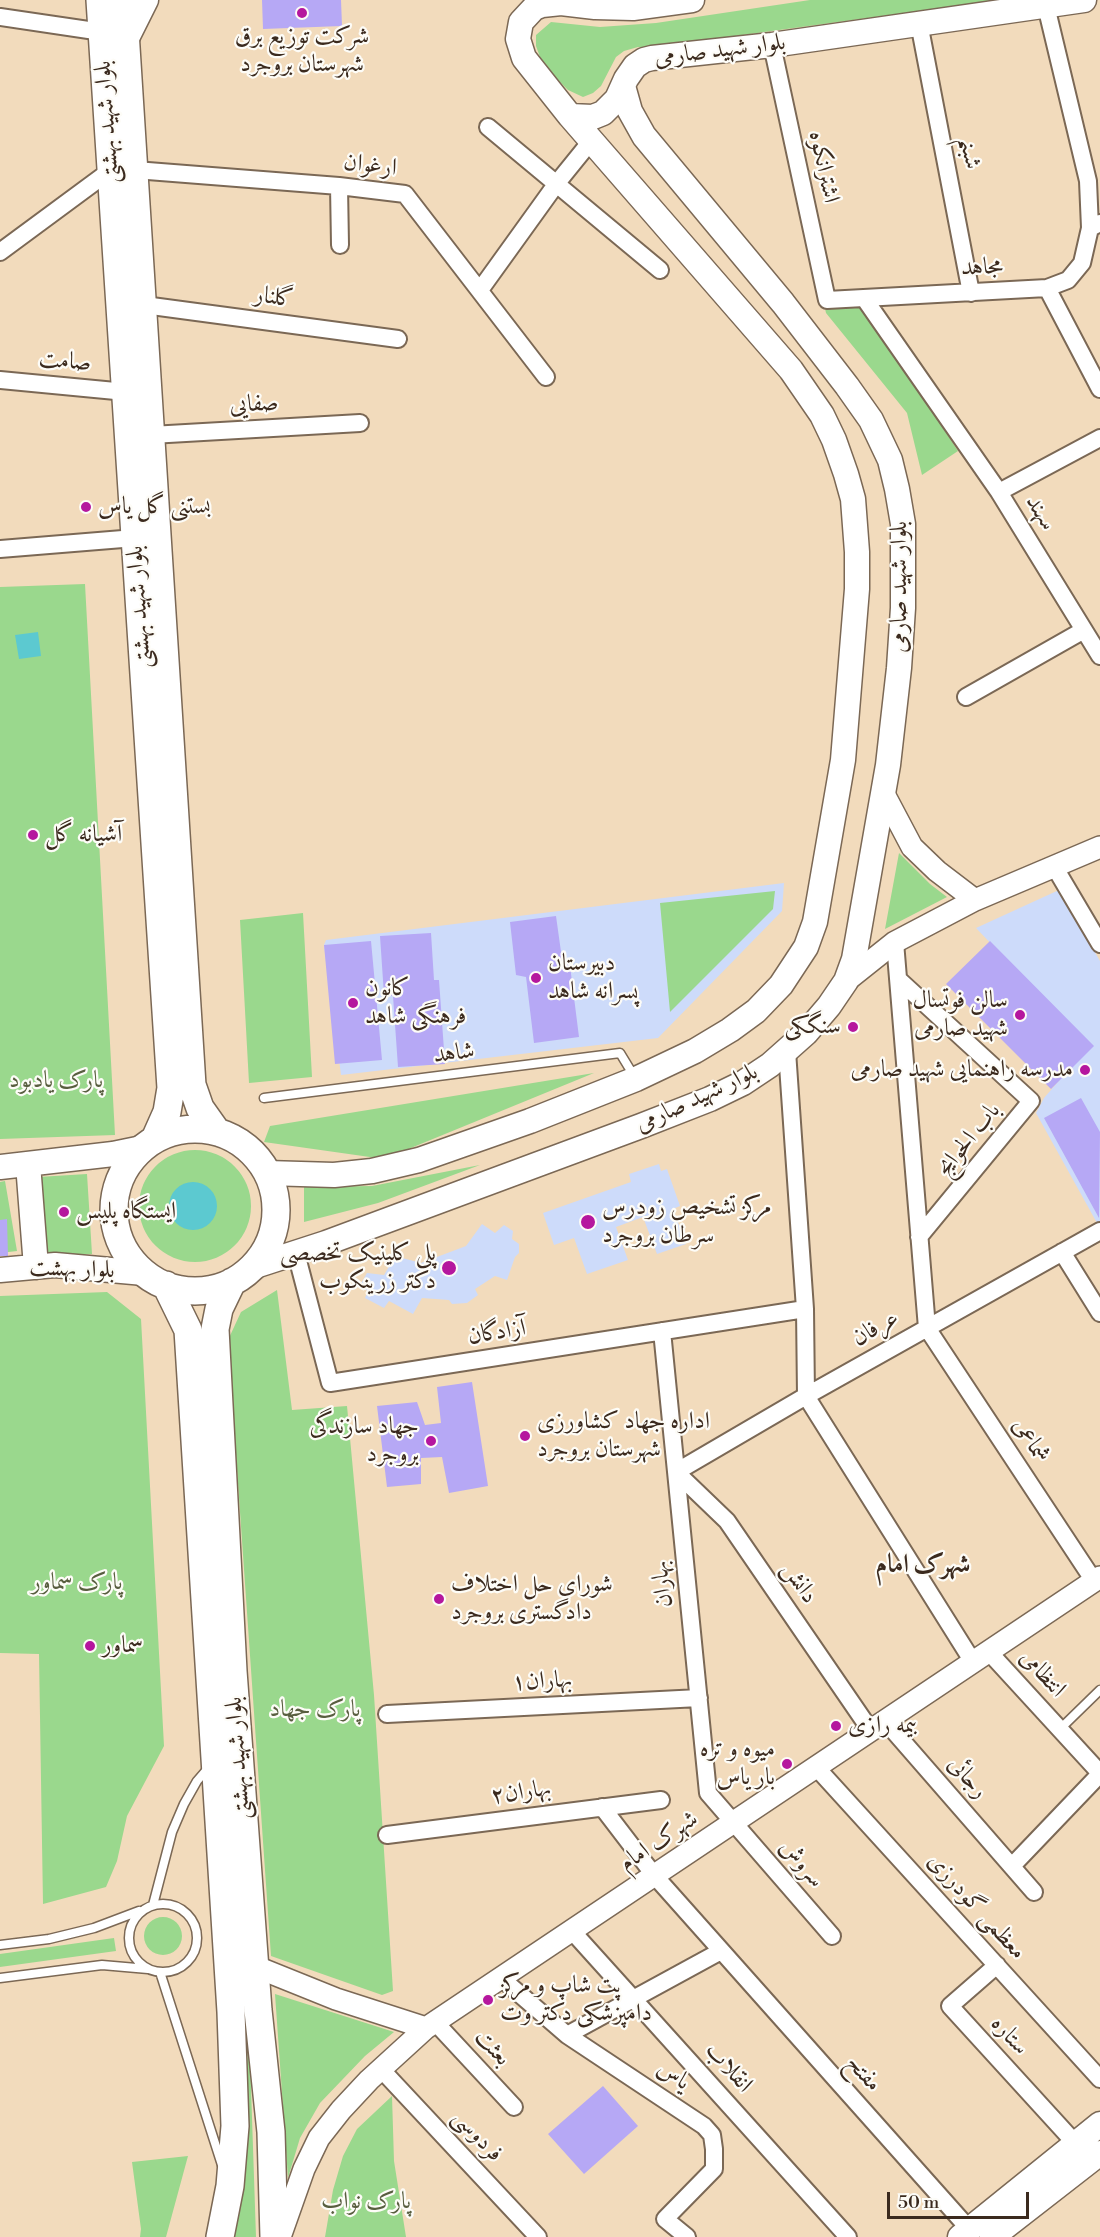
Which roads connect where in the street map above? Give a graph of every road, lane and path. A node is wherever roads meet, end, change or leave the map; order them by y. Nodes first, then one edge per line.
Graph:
1 (100, 0) edge
2 (123, 0) edge
3 (146, 0) edge
4 (692, 0) edge
5 (1084, 0) edge
6 (1046, 6) junction
7 (0, 17) edge
8 (919, 23) junction
9 (114, 36) junction
10 (771, 45) junction
11 (623, 86) junction
12 (570, 116) junction
13 (488, 127) dead end
14 (591, 141) junction
15 (123, 170) junction
16 (1094, 181) edge
17 (557, 183) junction
18 (339, 186) junction
19 (1095, 226) edge
20 (340, 244) dead end
21 (0, 252) edge
22 (660, 270) dead end
23 (1047, 288) junction
24 (480, 290) junction
25 (971, 293) junction
26 (864, 298) junction
27 (828, 300) joint
28 (144, 305) junction
29 (398, 339) dead end
30 (546, 377) dead end
31 (0, 380) edge
32 (1100, 389) edge
33 (126, 392) junction
34 (360, 423) dead end
35 (152, 435) junction
36 (1100, 438) edge
37 (999, 492) junction
38 (135, 538) junction
39 (0, 549) edge
40 (1084, 630) junction
41 (1100, 656) edge
42 (966, 697) dead end
43 (884, 794) junction
44 (1100, 847) edge
45 (1054, 866) junction
46 (975, 900) junction
47 (895, 942) junction
48 (1100, 944) edge
49 (898, 979) junction
50 (846, 981) junction
51 (787, 1051) junction
52 (636, 1078) junction
53 (264, 1098) dead end
54 (217, 1132) junction
55 (148, 1143) junction
56 (28, 1164) junction
57 (0, 1167) edge
58 (267, 1173) junction
59 (1100, 1231) edge
60 (920, 1237) junction
61 (1062, 1252) junction
62 (296, 1253) junction
63 (36, 1267) junction
64 (0, 1270) edge
65 (242, 1275) junction
66 (155, 1279) junction
67 (805, 1309) junction
68 (1100, 1313) edge
69 (927, 1328) junction
70 (662, 1331) junction
71 (806, 1396) junction
72 (676, 1472) junction
73 (1097, 1579) edge
74 (981, 1657) junction
75 (1100, 1690) edge
76 (699, 1698) junction
77 (387, 1714) dead end
78 (878, 1726) junction
79 (1060, 1729) junction
80 (215, 1762) junction
81 (816, 1767) junction
82 (1100, 1774) edge
83 (661, 1800) dead end
84 (602, 1807) junction
85 (734, 1822) junction
86 (387, 1836) dead end
87 (1012, 1866) junction
88 (654, 1875) junction
89 (1034, 1892) dead end
90 (153, 1905) junction
91 (142, 1910) junction
92 (572, 1930) junction
93 (832, 1936) dead end
94 (0, 1945) edge
95 (721, 1951) junction
96 (997, 1965) junction
97 (254, 1966) junction
98 (155, 1971) junction
99 (0, 1978) edge
100 (501, 1978) junction
101 (633, 1999) junction
102 (430, 2025) junction
103 (567, 2035) junction
104 (380, 2068) junction
105 (1100, 2079) edge
106 (514, 2107) dead end
107 (1100, 2124) edge
108 (1075, 2143) junction
109 (1100, 2153) edge
110 (230, 2188) junction
111 (974, 2234) edge
112 (220, 2237) edge
113 (274, 2237) edge
114 (280, 2237) edge
115 (538, 2237) edge
116 (687, 2237) edge
117 (848, 2237) edge

1 - 9 main road, بلوار شهید بهشتی
2 - 9 main road, بلوار شهید بهشتی
3 - 9 main road
4 - 12 main road, بلوار شهید صارمی
5 - 6 main road, بلوار شهید صارمی
6 - 8 main road, بلوار شهید صارمی
6 - 16 street, مجاهد
7 - 9 street
8 - 10 main road, بلوار شهید صارمی
8 - 25 street, شبنم
9 - 15 main road, بلوار شهید بهشتی
10 - 11 main road, بلوار شهید صارمی
10 - 27 street, اشترانکوه
11 - 12 main road
11 - 43 main road, بلوار شهید صارمی
12 - 14 main road, بلوار شهید صارمی
13 - 17 street
14 - 17 street
14 - 52 main road, بلوار شهید صارمی
15 - 18 street, ارغوان
15 - 21 street
15 - 28 main road, بلوار شهید بهشتی
15 - 33 main road, بلوار شهید بهشتی
16 - 19 street, مجاهد
17 - 22 street
17 - 24 street
18 - 20 street
18 - 24 street, ارغوان
19 - 23 street, مجاهد
23 - 25 street, مجاهد
23 - 32 street
24 - 30 street, ارغوان
25 - 26 street, مجاهد
26 - 27 street, مجاهد
26 - 37 street
28 - 29 street, گلنار
28 - 35 main road, بلوار شهید بهشتی
31 - 33 street, صامت
33 - 38 main road, بلوار شهید بهشتی
34 - 35 street, صفایی
35 - 54 main road, بلوار شهید بهشتی
36 - 37 street, سهند
37 - 40 street, سهند
38 - 39 street
38 - 55 main road, بلوار شهید بهشتی
40 - 41 street, سهند
40 - 42 street
43 - 46 street
43 - 50 main road, بلوار شهید صارمی
44 - 45 street
45 - 46 street
45 - 48 street
46 - 47 street
47 - 49 street, باب الحوایج
47 - 50 street
49 - 60 street, باب الحوایج
49 - 60 street, باب الحوایج
50 - 51 main road, بلوار شهید صارمی
51 - 62 main road, بلوار شهید صارمی
51 - 67 street
52 - 53 lane, شاهد
52 - 58 main road, بلوار شهید صارمی
54 - 55 main road
54 - 58 main road
55 - 56 main road
55 - 66 main road
56 - 57 main road
56 - 63 main road
58 - 65 main road
59 - 61 street, عرفان
60 - 69 street, باب الحوایج
61 - 68 street
61 - 69 street, عرفان
62 - 65 main road, بلوار شهید صارمی
62 - 70 street, آزادگان
63 - 64 main road, بلوار بهشت
63 - 66 main road, بلوار بهشت
65 - 66 main road
65 - 97 main road, بلوار شهید بهشتی
66 - 80 main road, بلوار شهید بهشتی
67 - 70 street, آزادگان
67 - 71 street
69 - 71 street, عرفان
69 - 73 street, شماعی
70 - 72 street, بهاران
71 - 72 street, عرفان
71 - 74 street
72 - 76 street, بهاران
72 - 78 street, دانش
73 - 74 street, شهرک امام
74 - 78 street, شهرک امام
74 - 79 street, انتظامی
75 - 79 lane, انتظامی
76 - 77 street, بهاران۱
76 - 85 street, بهاران
78 - 81 street, شهرک امام
78 - 87 street, رجائی
79 - 82 street, انتظامی
80 - 90 lane
80 - 110 main road, بلوار شهید بهشتی
81 - 85 street, شهرک امام
81 - 96 street, معظمی گودرزی
82 - 87 street
83 - 84 street, بهاران۲
84 - 86 street, بهاران۲
84 - 88 street, مفتح
85 - 88 street, شهرک امام
85 - 93 street, سروش
87 - 89 street, رجائی
88 - 92 street, شهرک امام
88 - 95 street, مفتح
90 - 91 lane
90 - 98 lane
91 - 94 lane
91 - 98 lane
92 - 100 street, شهرک امام
92 - 101 street, انقلاب
95 - 101 street
95 - 111 street, مفتح
96 - 105 street, معظمی گودرزی
96 - 108 street, ستاره
97 - 102 street
97 - 113 main road, بلوار شهید بهشتی
98 - 99 lane
98 - 110 lane
100 - 102 street, شهرک امام
100 - 103 street, یاس
101 - 103 street
101 - 117 street, انقلاب
102 - 104 street, شهرک امام
102 - 106 street, بعثت
103 - 116 street, یاس
104 - 114 street, شهرک امام
104 - 115 street, فردوسی
107 - 108 main road
108 - 111 main road
109 - 111 main road
110 - 112 main road, بلوار شهید بهشتی

